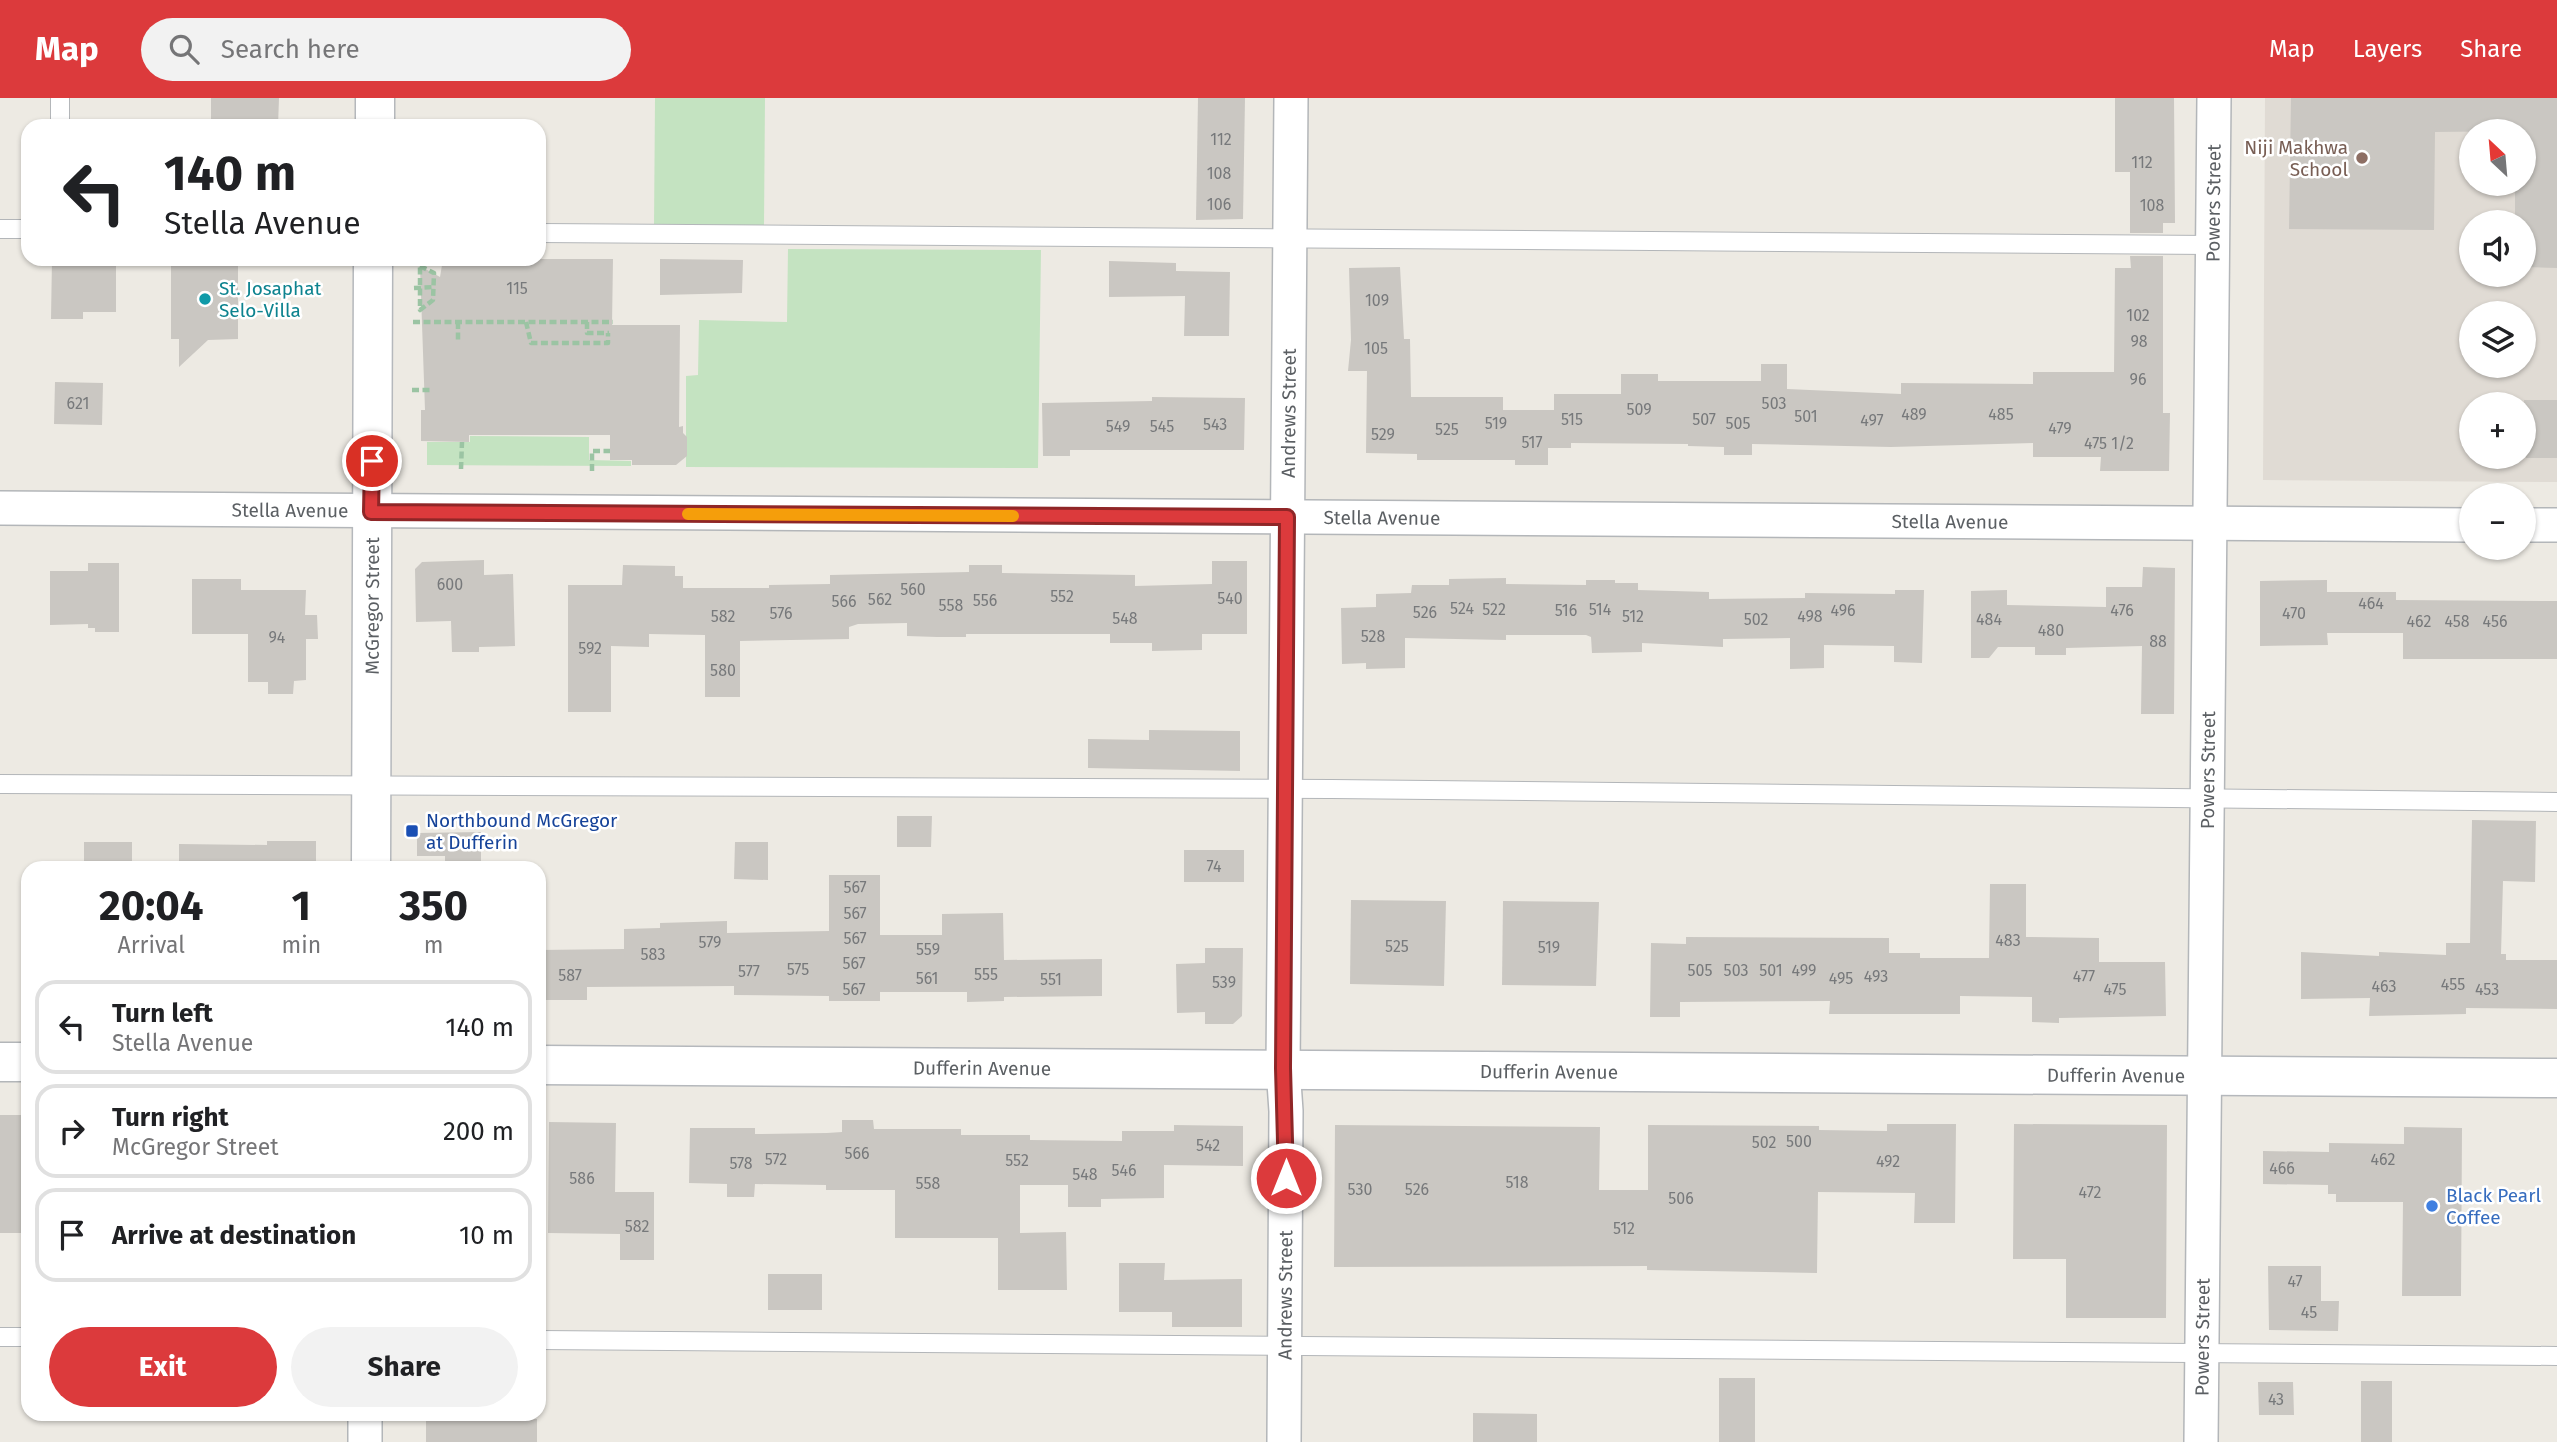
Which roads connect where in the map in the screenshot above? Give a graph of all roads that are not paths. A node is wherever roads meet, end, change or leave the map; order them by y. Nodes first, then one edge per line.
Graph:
1 (60, 98) edge
2 (376, 98) edge
3 (1291, 98) edge
4 (2214, 98) edge
5 (60, 119) edge
6 (375, 119) edge
7 (0, 229) edge
8 (21, 229) edge
9 (546, 233) edge
10 (1289, 239) junction
11 (2212, 245) junction
12 (373, 266) edge
13 (0, 508) edge
14 (371, 512) junction
15 (1287, 517) junction
16 (2211, 523) junction
17 (2459, 525) edge
18 (2536, 525) edge
19 (2557, 525) edge
20 (0, 784) edge
21 (372, 787) junction
22 (1287, 789) junction
23 (2207, 800) junction
24 (2557, 802) edge
25 (371, 861) edge
26 (0, 1062) edge
27 (21, 1062) edge
28 (546, 1065) edge
29 (1283, 1068) junction
30 (2203, 1076) junction
31 (2557, 1077) edge
32 (0, 1337) edge
33 (21, 1337) edge
34 (546, 1340) edge
35 (1286, 1347) junction
36 (2202, 1353) junction
37 (2557, 1356) edge
38 (365, 1421) edge
39 (365, 1442) edge
40 (1284, 1442) edge
41 (2201, 1442) edge

1 - 5 lane
2 - 6 main road
3 - 10 street, Andrews Street
4 - 11 street, Powers Street
7 - 8 lane
9 - 10 lane
10 - 11 lane
10 - 15 street, Andrews Street
11 - 16 street, Powers Street
12 - 14 main road, McGregor Street
13 - 14 street, Stella Avenue
14 - 15 street, Stella Avenue
14 - 21 main road, McGregor Street
15 - 16 street, Stella Avenue
15 - 22 street, Andrews Street
16 - 17 street, Stella Avenue
16 - 23 street, Powers Street
18 - 19 street
20 - 21 lane
21 - 22 lane
21 - 25 main road, McGregor Street
22 - 23 lane
22 - 29 street, Andrews Street
23 - 24 lane
23 - 30 street, Powers Street
26 - 27 main road
28 - 29 main road, Dufferin Avenue
29 - 30 main road, Dufferin Avenue
29 - 35 street, Andrews Street
30 - 31 main road, Dufferin Avenue
30 - 36 street, Powers Street
32 - 33 lane
34 - 35 lane
35 - 36 lane
35 - 40 street, Andrews Street
36 - 37 lane
36 - 41 street, Powers Street
38 - 39 street

